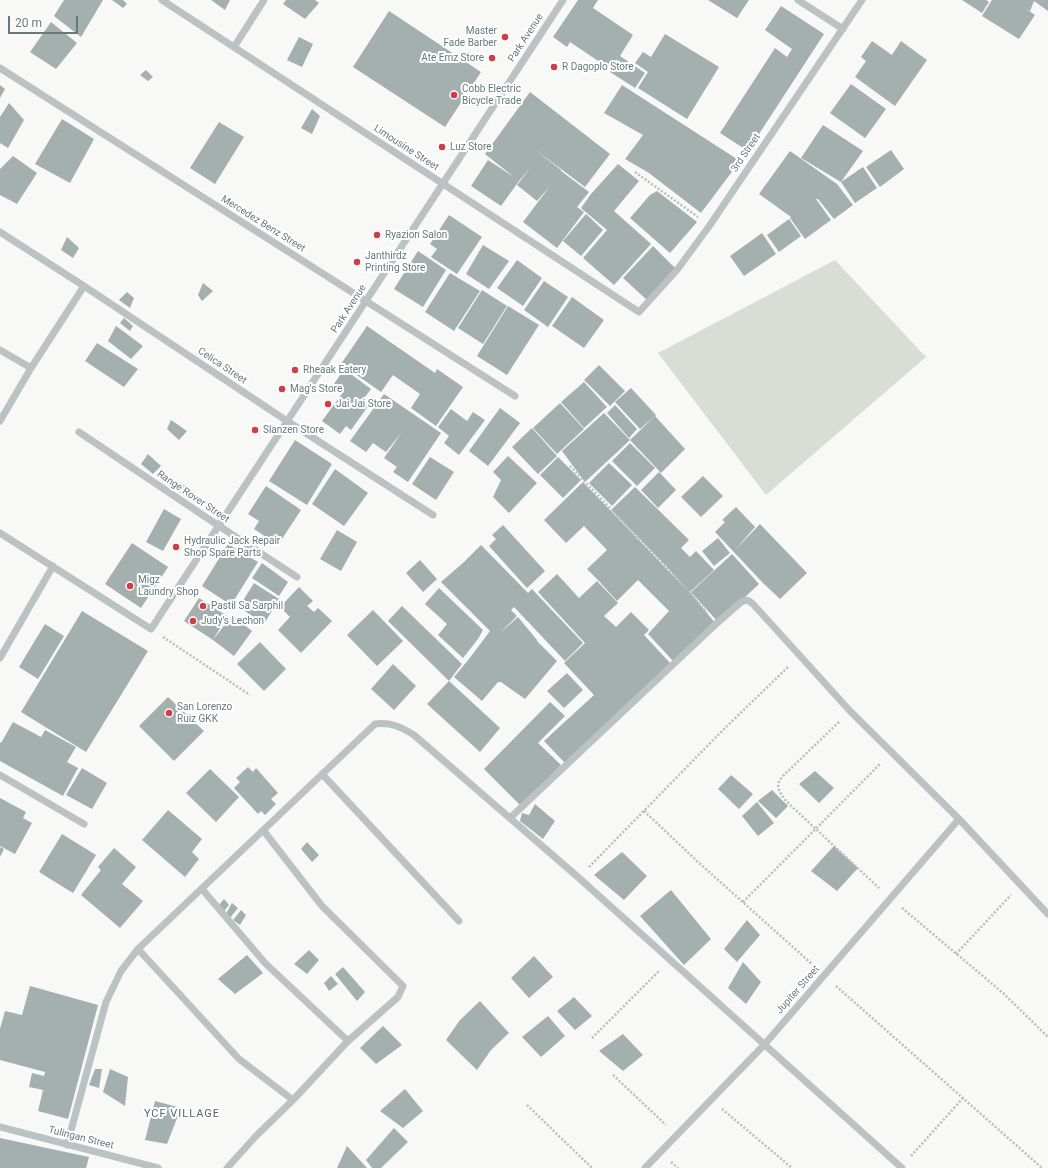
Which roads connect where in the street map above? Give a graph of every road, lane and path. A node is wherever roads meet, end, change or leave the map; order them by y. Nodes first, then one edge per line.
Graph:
1 (162, 0) edge
2 (264, 0) edge
3 (563, 0) edge
4 (798, 0) edge
5 (862, 0) edge
6 (843, 28) junction
7 (234, 47) junction
8 (0, 68) edge
9 (635, 172) dead end
10 (443, 184) junction
11 (710, 225) junction
12 (0, 232) edge
13 (84, 286) junction
14 (366, 301) junction
15 (639, 312) joint
16 (0, 350) edge
17 (31, 368) junction
18 (515, 396) dead end
19 (0, 421) edge
20 (287, 421) junction
21 (79, 432) dead end
22 (570, 466) dead end
23 (433, 515) dead end
24 (219, 526) junction
25 (0, 533) edge
26 (53, 566) junction
27 (297, 577) dead end
28 (716, 624) junction
29 (151, 629) junction
30 (800, 655) junction
31 (0, 658) edge
32 (250, 695) dead end
33 (850, 710) junction
34 (891, 753) junction
35 (322, 774) junction
36 (0, 775) edge
37 (644, 811) junction
38 (510, 818) junction
39 (959, 819) junction
40 (84, 824) dead end
41 (816, 829) junction
42 (264, 830) junction
43 (579, 878) junction
44 (1021, 885) junction
45 (202, 889) junction
46 (890, 898) junction
47 (743, 902) junction
48 (1048, 914) edge
49 (459, 921) dead end
50 (138, 949) junction
51 (956, 954) junction
52 (670, 960) junction
53 (824, 975) junction
54 (1048, 1037) edge
55 (592, 1038) dead end
56 (348, 1041) junction
57 (764, 1045) junction
58 (613, 1075) dead end
59 (963, 1098) junction
60 (711, 1099) junction
61 (293, 1100) junction
62 (527, 1105) dead end
63 (0, 1128) edge
64 (677, 1135) junction
65 (67, 1145) junction
66 (158, 1168) edge
67 (227, 1168) edge
68 (592, 1168) edge
69 (645, 1168) edge
70 (792, 1168) edge
71 (901, 1168) edge
72 (1042, 1168) edge

1 - 7 street, Limousine Street
2 - 7 street
3 - 10 street, Park Avenue
4 - 6 street
5 - 6 street, 3rd Street
6 - 11 street, 3rd Street
7 - 10 street, Limousine Street
8 - 14 street, Mercedez Benz Street
9 - 11 path
10 - 14 street, Park Avenue
10 - 15 street, Limousine Street
11 - 15 street, 3rd Street
12 - 13 street, Celica Street
13 - 17 street
13 - 20 street, Celica Street
14 - 18 street, Mercedez Benz Street
14 - 20 street, Park Avenue
16 - 17 street
17 - 19 street
20 - 23 street, Celica Street
20 - 24 street, Park Avenue
21 - 24 street, Range Rover Street
22 - 28 path
24 - 27 street, Range Rover Street
24 - 29 street, Park Avenue
25 - 26 street
26 - 29 street
26 - 31 street
28 - 30 street
28 - 38 street
29 - 32 path
30 - 33 street
30 - 37 path
33 - 34 street
33 - 41 path
34 - 39 street
34 - 41 path
35 - 38 street
35 - 42 street
35 - 49 street
36 - 40 street
37 - 43 path
37 - 47 path
38 - 43 street
39 - 44 street
39 - 46 street, Jupiter Street
41 - 46 path
41 - 47 path
42 - 45 street
42 - 56 street
43 - 52 street
44 - 48 street
44 - 51 path
45 - 50 street
45 - 56 street
46 - 51 path
46 - 53 street, Jupiter Street
47 - 53 path
50 - 61 street
50 - 65 street
51 - 54 path
52 - 55 path
52 - 57 street
53 - 57 street, Jupiter Street
53 - 59 path
56 - 61 street
57 - 60 street, Jupiter Street
57 - 71 street
58 - 64 path
59 - 71 path
59 - 72 path
60 - 64 street, Jupiter Street
60 - 70 path
61 - 67 street
62 - 68 path
63 - 65 street, Tulingan Street
64 - 69 street, Jupiter Street
65 - 66 street, Tulingan Street

